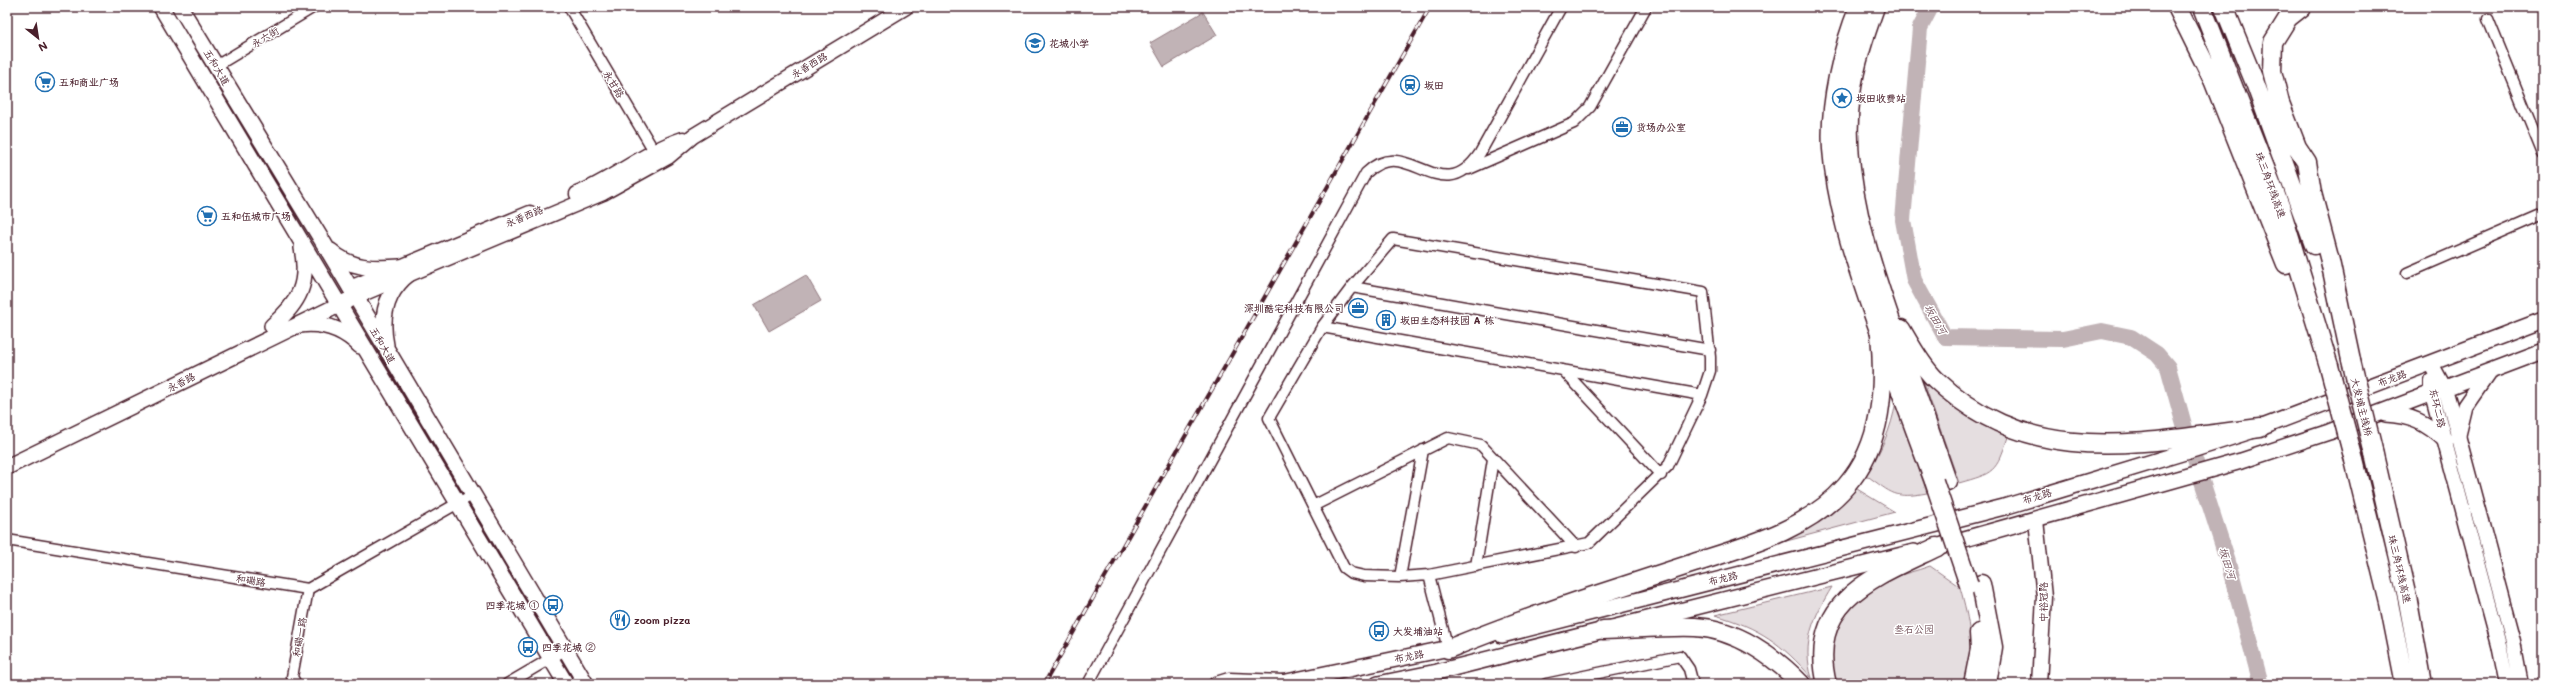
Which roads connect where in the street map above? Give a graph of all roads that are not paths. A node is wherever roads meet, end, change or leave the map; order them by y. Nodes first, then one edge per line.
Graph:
1 (161, 7) edge
2 (180, 7) edge
3 (314, 7) edge
4 (569, 7) edge
5 (906, 7) edge
6 (1561, 7) edge
7 (1646, 7) edge
8 (1859, 7) edge
9 (1875, 7) edge
10 (2177, 7) edge
11 (2202, 7) edge
12 (2224, 7) edge
13 (2302, 7) edge
14 (2488, 19) dead end
15 (216, 66) junction
16 (2543, 154) edge
17 (657, 157) junction
18 (1464, 172) junction
19 (2543, 214) edge
20 (313, 226) junction
21 (298, 236) junction
22 (323, 242) junction
23 (405, 270) junction
24 (2407, 273) dead end
25 (1352, 287) junction
26 (353, 292) junction
27 (337, 300) junction
28 (1885, 304) junction
29 (2543, 320) edge
30 (272, 326) junction
31 (291, 327) junction
32 (1322, 327) junction
33 (2320, 332) junction
34 (1880, 334) junction
35 (1710, 350) junction
36 (2543, 351) edge
37 (389, 356) junction
38 (372, 360) junction
39 (2351, 360) junction
40 (2431, 363) junction
41 (2329, 366) joint
42 (1563, 370) junction
43 (2488, 372) junction
44 (2439, 391) junction
45 (1702, 395) junction
46 (2380, 413) junction
47 (2260, 428) junction
48 (2452, 438) junction
49 (1424, 450) junction
50 (2374, 454) joint
51 (7, 456) edge
52 (1494, 459) junction
53 (2354, 460) joint
54 (7, 467) edge
55 (1661, 475) junction
56 (1941, 481) junction
57 (472, 495) junction
58 (457, 504) junction
59 (1313, 506) junction
60 (2036, 520) junction
61 (7, 540) edge
62 (1576, 547) junction
63 (1937, 547) junction
64 (1476, 566) junction
65 (1429, 575) junction
66 (1400, 578) junction
67 (1975, 584) junction
68 (308, 589) junction
69 (1603, 630) junction
70 (1448, 649) junction
71 (565, 650) junction
72 (551, 658) junction
73 (1443, 671) junction
74 (1568, 681) edge
75 (1280, 683) edge
76 (296, 684) edge
77 (507, 684) edge
78 (566, 684) edge
79 (586, 684) edge
80 (1088, 684) edge
81 (1216, 684) edge
82 (1378, 684) edge
83 (1410, 684) edge
84 (1546, 684) edge
85 (1693, 684) edge
86 (1801, 684) edge
87 (1827, 684) edge
88 (1973, 684) edge
89 (1987, 684) edge
90 (2039, 684) edge
91 (2405, 684) edge
92 (2424, 684) edge
93 (2507, 684) edge
94 (2521, 684) edge

1 - 21 main road, 五和大道
2 - 15 main road, 五和大道
3 - 15 street, 永六街
4 - 17 street, 永甘路
5 - 17 main road, 永香西路
6 - 18 street
7 - 18 street
8 - 34 highway
9 - 28 highway
10 - 33 highway
11 - 33 highway, 珠三角环线高速
12 - 39 highway, 珠三角环线高速
13 - 39 highway
14 - 16 street
15 - 20 main road, 五和大道
17 - 23 main road, 永香西路
18 - 80 street
19 - 24 street
20 - 21 main road
20 - 22 main road, 五和大道
21 - 27 main road, 五和大道
21 - 30 main road
22 - 23 main road
22 - 26 main road, 五和大道
23 - 26 main road, 永香西路
23 - 37 main road
25 - 32 street
25 - 35 street
25 - 35 street
26 - 27 main road, 永香路
26 - 37 main road, 五和大道
27 - 30 main road, 永香路
27 - 31 main road, 永香路
27 - 38 main road, 五和大道
28 - 47 highway
28 - 56 highway
29 - 40 main road, 布龙路
30 - 51 main road, 永香路
31 - 38 main road
31 - 54 main road, 永香路
32 - 42 street
32 - 59 street
33 - 41 highway, 珠三角环线高速
34 - 56 highway
34 - 70 highway
35 - 45 street
36 - 43 main road
37 - 38 main road
37 - 57 main road, 五和大道
38 - 58 main road, 五和大道
39 - 50 highway, 大发埔主线桥, bridge
40 - 44 main road, 东环二路
40 - 47 main road, 布龙路
41 - 53 highway, 大发埔主线桥, bridge
42 - 45 street
42 - 55 street
43 - 44 main road
43 - 48 main road
44 - 46 main road
44 - 48 main road, 东环二路
45 - 55 street
46 - 48 main road
46 - 60 main road, 布龙路
47 - 70 main road, 布龙路
48 - 93 main road, 东环二路
48 - 94 main road, 东环二路
49 - 52 street
49 - 59 street
49 - 66 street
50 - 92 highway, 珠三角环线高速
52 - 62 street
52 - 64 street
53 - 91 highway, 珠三角环线高速
55 - 62 street
56 - 67 highway
57 - 58 street
57 - 71 main road, 五和大道
58 - 68 street
58 - 72 main road, 五和大道
59 - 66 street
60 - 63 main road, 布龙路
60 - 90 main road, 中裕冠路
61 - 68 street, 和磡路
62 - 64 street
63 - 69 main road, 布龙路
63 - 87 highway
64 - 65 street
65 - 66 street
65 - 70 street
67 - 88 highway
67 - 89 highway
68 - 76 street, 和磡一路
69 - 73 main road, 布龙路
69 - 86 highway
70 - 75 main road, 布龙路
71 - 72 street
71 - 79 main road, 五和大道
72 - 77 street
72 - 78 main road, 五和大道
73 - 82 main road, 布龙路
73 - 83 main road
74 - 84 street
74 - 85 street
75 - 81 main road

